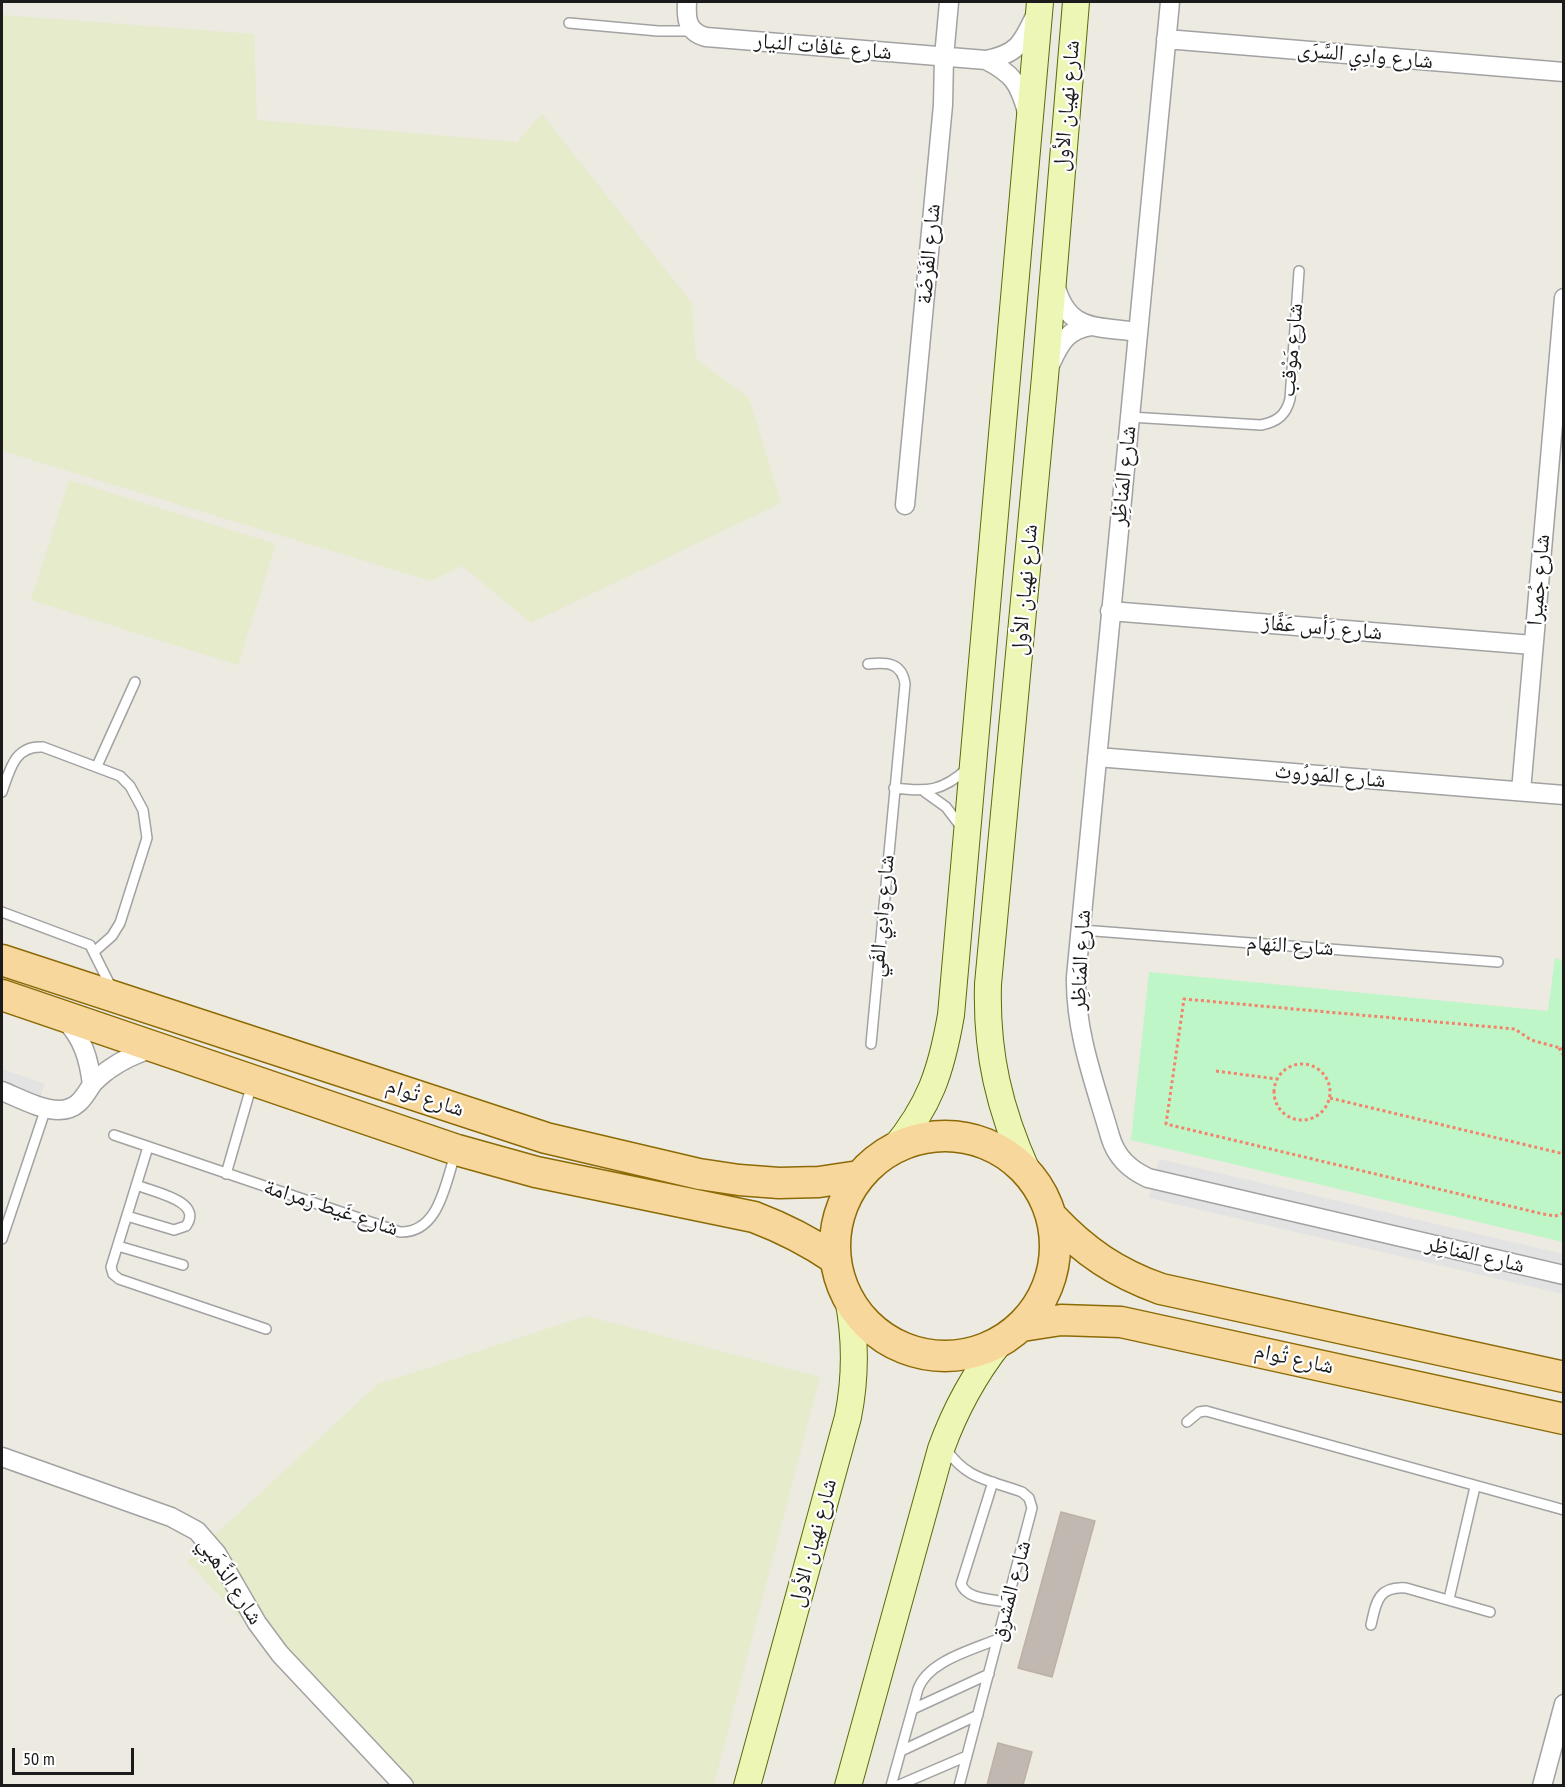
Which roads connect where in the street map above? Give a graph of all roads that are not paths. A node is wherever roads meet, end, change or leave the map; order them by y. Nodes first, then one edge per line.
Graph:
1 (687, 2) edge
2 (949, 2) edge
3 (1076, 2) edge
4 (1170, 2) edge
5 (1040, 3) edge
6 (569, 23) dead end
7 (693, 31) junction
8 (1166, 39) junction
9 (944, 57) junction
10 (986, 60) junction
11 (1563, 72) edge
12 (1030, 125) junction
13 (1299, 271) dead end
14 (1052, 273) junction
15 (1563, 298) edge
16 (1091, 326) junction
17 (1138, 332) junction
18 (1045, 377) junction
19 (1130, 417) junction
20 (905, 506) dead end
21 (1110, 611) junction
22 (1533, 645) junction
23 (868, 664) dead end
24 (135, 682) dead end
25 (1097, 757) junction
26 (974, 762) junction
27 (97, 766) junction
28 (894, 788) junction
29 (1521, 791) junction
30 (2, 792) edge
31 (925, 792) junction
32 (1563, 795) edge
33 (967, 840) junction
34 (2, 912) edge
35 (1082, 930) junction
36 (95, 951) junction
37 (2, 960) edge
38 (1498, 962) dead end
39 (2, 995) edge
40 (119, 999) junction
41 (61, 1016) junction
42 (871, 1044) dead end
43 (154, 1047) junction
44 (253, 1080) junction
45 (92, 1085) junction
46 (2, 1091) edge
47 (46, 1108) junction
48 (114, 1135) dead end
49 (148, 1147) junction
50 (457, 1150) junction
51 (893, 1150) junction
52 (1028, 1173) junction
53 (226, 1174) junction
54 (859, 1176) junction
55 (137, 1185) junction
56 (127, 1216) junction
57 (1052, 1217) junction
58 (2, 1239) edge
59 (118, 1246) junction
60 (835, 1259) junction
61 (183, 1265) dead end
62 (1563, 1275) edge
63 (848, 1298) junction
64 (266, 1329) dead end
65 (1011, 1334) junction
66 (1563, 1377) edge
67 (1562, 1419) edge
68 (1187, 1422) dead end
69 (942, 1444) junction
70 (2, 1457) edge
71 (993, 1482) junction
72 (1475, 1487) junction
73 (1563, 1510) edge
74 (1449, 1599) junction
75 (1008, 1602) junction
76 (1490, 1612) dead end
77 (1371, 1625) dead end
78 (998, 1639) junction
79 (989, 1674) junction
80 (1563, 1704) edge
81 (913, 1710) junction
82 (978, 1715) junction
83 (901, 1751) junction
84 (967, 1756) junction
85 (404, 1785) edge
86 (747, 1785) edge
87 (848, 1785) edge
88 (891, 1785) edge
89 (897, 1785) edge
90 (960, 1785) edge
91 (1542, 1785) edge

1 - 7 street
2 - 9 street, شارع الفَرْضَة
3 - 14 main road, شارع نهيان الأول
4 - 8 street, شارع المَناظِر
5 - 10 street, شارع غافات النيار
5 - 12 main road, شارع نهيان الأول
6 - 7 lane
7 - 9 street, شارع غافات النيار
8 - 11 street, شارع وادِي السَّرَى
8 - 17 street, شارع المَناظِر
9 - 10 street, شارع غافات النيار
9 - 20 street, شارع الفَرْضَة
10 - 12 street, شارع غافات النيار
12 - 26 main road, شارع نهيان الأول
13 - 19 lane, شارع مَوْقب
14 - 16 street
14 - 18 main road, شارع نهيان الأول
15 - 22 street, شارع جُميرا
16 - 17 street
16 - 18 street
17 - 19 street, شارع المَناظِر
18 - 52 main road, شارع نهيان الأول
19 - 21 street, شارع المَناظِر
21 - 22 street, شارع رَأس عَفَّاز
21 - 25 street, شارع المَناظِر
22 - 29 street, شارع جُميرا
23 - 28 lane, شارع وادِي الفَي
24 - 27 lane
25 - 29 street, شارع المَورُوث
25 - 35 street, شارع المَناظِر
26 - 31 lane
26 - 33 main road, شارع نهيان الأول
27 - 30 lane
27 - 36 lane
28 - 31 lane
28 - 42 lane, شارع وادِي الفَي
29 - 32 street, شارع المَورُوث
31 - 33 lane
33 - 51 main road, شارع نهيان الأول
34 - 36 lane
35 - 38 lane, شارع النَهام
35 - 62 street, شارع المَناظِر
36 - 40 lane
37 - 40 main road, شارع تُوام
39 - 41 main road, شارع تُوام
40 - 54 main road, شارع تُوام
41 - 43 main road, شارع تُوام
41 - 45 street
43 - 44 main road, شارع تُوام
43 - 45 street
44 - 50 main road, شارع تُوام
44 - 53 lane
45 - 47 street
46 - 47 street
47 - 58 lane
48 - 49 lane, شارع غَيط رَمرامة
49 - 53 lane, شارع غَيط رَمرامة
49 - 55 lane
50 - 53 lane, شارع غَيط رَمرامة
50 - 60 main road, شارع تُوام
51 - 52 main road
51 - 54 main road
52 - 57 main road
54 - 60 main road, شارع تُوام
55 - 56 lane
55 - 56 lane
56 - 59 lane
57 - 65 main road
57 - 66 main road, شارع تُوام
59 - 61 lane
59 - 64 lane
60 - 63 main road, شارع تُوام
63 - 65 main road, شارع تُوام
63 - 86 main road, شارع نهيان الأول
65 - 67 main road, شارع تُوام
65 - 69 main road
68 - 72 lane
69 - 71 lane, شارع المَشرِق
69 - 87 main road
70 - 85 street, شارع الذَّهَبِي
71 - 75 lane, شارع المَشرِق
71 - 75 lane
72 - 73 lane
72 - 74 lane
74 - 76 lane
74 - 77 lane
75 - 78 lane, شارع المَشرِق
78 - 79 lane, شارع المَشرِق
78 - 81 lane
79 - 81 lane
79 - 82 lane, شارع المَشرِق
80 - 91 street
81 - 83 lane
82 - 83 lane
82 - 84 lane, شارع المَشرِق
83 - 88 lane
84 - 89 lane
84 - 90 lane, شارع المَشرِق

